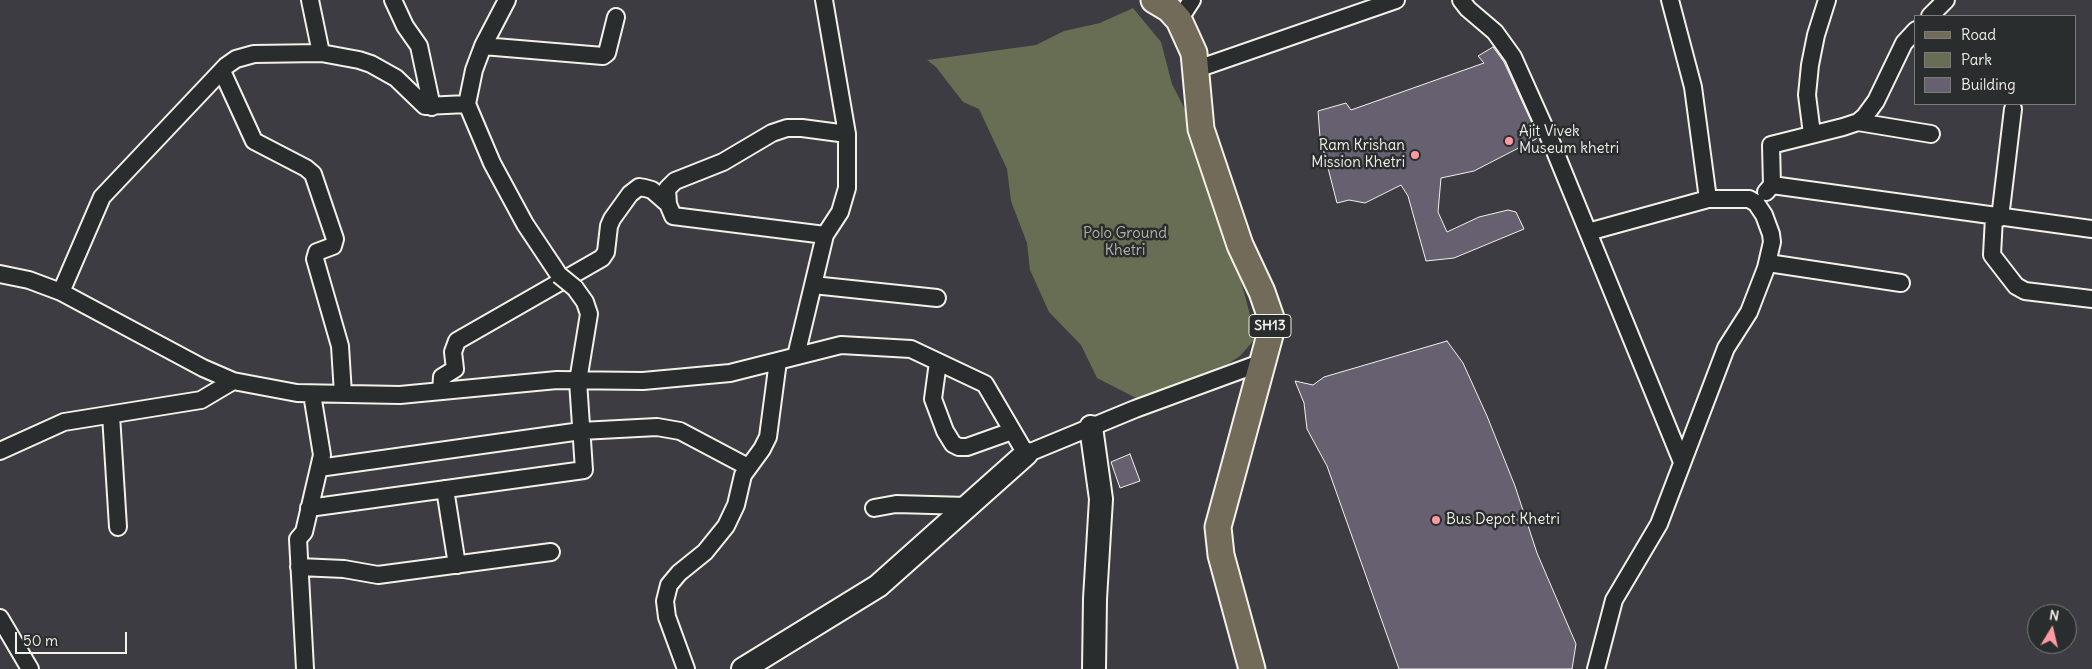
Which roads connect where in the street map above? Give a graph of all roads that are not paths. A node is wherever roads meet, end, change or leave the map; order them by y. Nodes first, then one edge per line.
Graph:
1 (310, 0) edge
2 (393, 0) edge
3 (507, 0) edge
4 (824, 0) edge
5 (1154, 0) edge
6 (1396, 0) edge
7 (1461, 0) edge
8 (1670, 0) edge
9 (1827, 0) edge
10 (1946, 0) edge
11 (1186, 10) edge
12 (1931, 15) edge
13 (616, 17) dead end
14 (1914, 32) edge
15 (483, 46) junction
16 (321, 53) junction
17 (1197, 69) junction
18 (222, 71) junction
19 (468, 104) junction
20 (432, 107) junction
21 (2013, 109) dead end
22 (1858, 122) junction
23 (847, 134) junction
24 (1812, 134) junction
25 (1931, 134) dead end
26 (1772, 185) junction
27 (1708, 199) junction
28 (1756, 203) junction
29 (668, 204) junction
30 (1997, 217) junction
31 (2092, 229) edge
32 (1588, 232) junction
33 (825, 235) junction
34 (1768, 263) junction
35 (0, 274) edge
36 (1902, 283) dead end
37 (813, 285) junction
38 (61, 292) junction
39 (937, 298) dead end
40 (2092, 299) edge
41 (796, 356) junction
42 (778, 361) junction
43 (938, 362) junction
44 (1263, 362) junction
45 (234, 381) junction
46 (578, 381) junction
47 (442, 391) junction
48 (312, 394) junction
49 (343, 394) junction
50 (111, 415) junction
51 (64, 422) junction
52 (1091, 427) junction
53 (581, 431) junction
54 (1012, 431) junction
55 (0, 438) edge
56 (0, 451) edge
57 (1026, 454) junction
58 (1682, 462) junction
59 (748, 467) junction
60 (319, 468) junction
61 (445, 489) junction
62 (967, 506) junction
63 (309, 508) junction
64 (874, 508) dead end
65 (118, 527) dead end
66 (551, 552) dead end
67 (457, 565) junction
68 (299, 567) junction
69 (0, 618) edge
70 (30, 669) edge
71 (305, 669) edge
72 (686, 669) edge
73 (743, 669) edge
74 (1094, 669) edge
75 (1252, 669) edge
76 (1596, 669) edge

1 - 16 street
2 - 20 street
3 - 15 street
4 - 23 street
5 - 11 main road, SH13
6 - 17 street
7 - 32 street
8 - 27 street
9 - 24 street
10 - 12 street
11 - 17 main road, SH13
13 - 15 street
14 - 22 street
15 - 19 street
16 - 18 street
16 - 20 street
17 - 44 main road, SH13
18 - 38 street
18 - 49 street
19 - 20 street
19 - 46 street, bridge
21 - 30 street
22 - 24 street
22 - 25 street
23 - 29 street
23 - 33 street
24 - 26 street
26 - 28 street
26 - 30 street
27 - 28 street
27 - 32 street
28 - 34 street
29 - 33 street
29 - 47 street
30 - 31 street
30 - 40 street
32 - 58 street
33 - 37 street
34 - 36 street
34 - 58 street
35 - 38 street
37 - 39 street
37 - 41 street
38 - 45 street
41 - 42 street
41 - 43 street
42 - 46 street
42 - 59 street
43 - 54 street
43 - 54 street
44 - 52 street
44 - 75 main road, SH13
45 - 48 street
45 - 50 street
46 - 47 street
46 - 53 street
47 - 49 street
48 - 49 street
48 - 60 street
50 - 51 street
50 - 65 street
51 - 55 street
51 - 56 street
52 - 57 street
52 - 74 street
53 - 59 street
53 - 60 street
53 - 61 street
54 - 57 street
57 - 62 street
58 - 76 street
59 - 72 street
60 - 63 street
61 - 63 street
61 - 67 street
62 - 64 street
62 - 73 street
63 - 68 street
66 - 67 street
67 - 68 street
68 - 71 street
69 - 70 street

